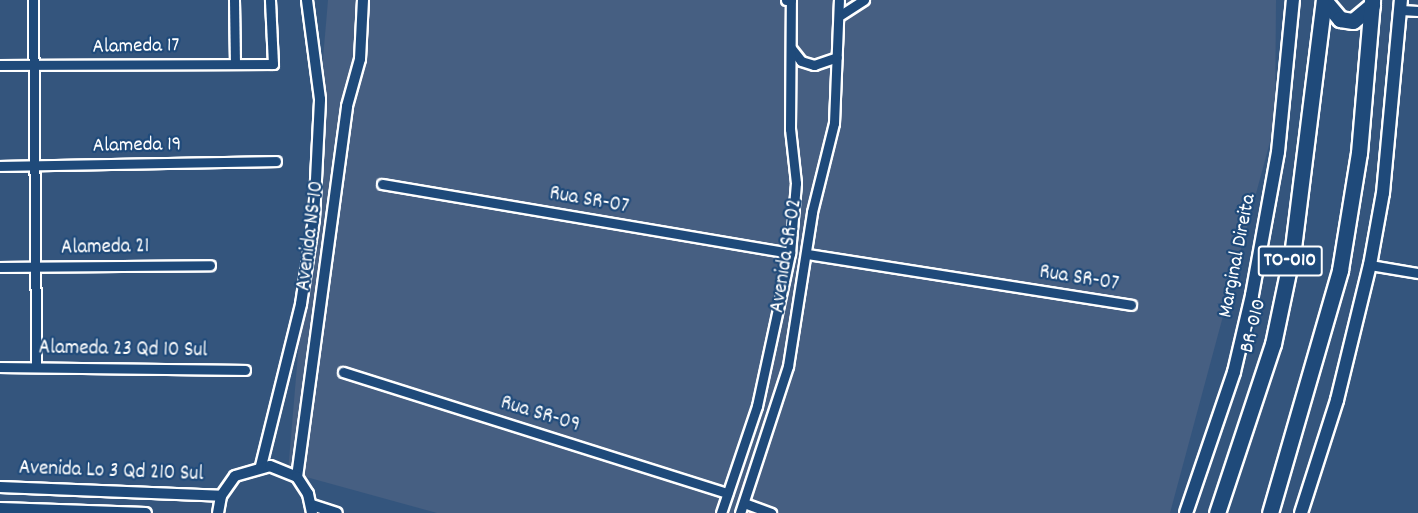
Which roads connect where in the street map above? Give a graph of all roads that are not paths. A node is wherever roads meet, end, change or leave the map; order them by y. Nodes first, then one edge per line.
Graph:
1 (33, 0) edge
2 (234, 0) edge
3 (270, 0) edge
4 (307, 0) edge
5 (363, 0) edge
6 (786, 0) edge
7 (791, 0) edge
8 (839, 0) edge
9 (864, 0) edge
10 (1293, 0) edge
11 (1323, 0) edge
12 (1372, 2) edge
13 (1401, 5) edge
14 (1418, 11) edge
15 (839, 16) junction
16 (791, 48) junction
17 (837, 57) junction
18 (0, 64) edge
19 (235, 64) junction
20 (33, 66) junction
21 (276, 161) dead end
22 (0, 166) edge
23 (34, 166) junction
24 (382, 184) dead end
25 (789, 253) junction
26 (807, 254) junction
27 (210, 265) dead end
28 (1370, 265) junction
29 (0, 267) edge
30 (35, 267) junction
31 (1418, 273) edge
32 (1131, 305) dead end
33 (36, 366) junction
34 (0, 367) edge
35 (245, 370) dead end
36 (343, 372) dead end
37 (261, 466) junction
38 (297, 477) junction
39 (0, 488) edge
40 (727, 493) junction
41 (221, 496) junction
42 (0, 508) edge
43 (742, 508) edge
44 (312, 509) edge
45 (146, 513) edge
46 (218, 513) edge
47 (337, 513) edge
48 (721, 513) edge
49 (771, 513) edge
50 (1186, 513) edge
51 (1217, 513) edge
52 (1269, 513) edge
53 (1301, 513) edge

1 - 20 street
2 - 19 street
3 - 19 street, Alameda 17
4 - 37 street, Avenida NS-10
5 - 38 street, Avenida NS-10
6 - 7 street
7 - 16 street, Avenida SR-02
8 - 15 street, Avenida SR-02
9 - 15 street
10 - 50 main road, Marginal Direita
11 - 12 highway
11 - 51 highway, BR-010 / TO-010
12 - 52 highway, TO-010
13 - 14 street
13 - 28 main road
15 - 17 street, Avenida SR-02
16 - 17 street
16 - 25 street, Avenida SR-02
17 - 26 street, Avenida SR-02
18 - 20 street, Alameda 17
19 - 20 street, Alameda 17
20 - 23 street
21 - 23 street, Alameda 19
22 - 23 street, Alameda 19
23 - 30 street
24 - 25 street, Rua SR-07
25 - 40 street, Avenida SR-02
26 - 32 street, Rua SR-07
26 - 43 street, Avenida SR-02
27 - 30 street, Alameda 21
28 - 31 street
28 - 53 main road
29 - 30 street, Alameda 21
30 - 33 street
33 - 34 street, Alameda 23 Qd 10 Sul
33 - 35 street, Alameda 23 Qd 10 Sul
36 - 40 street, Rua SR-09
37 - 38 street
37 - 41 street
38 - 44 street
39 - 41 street, Avenida Lo 3 Qd 210 Sul
40 - 48 street, Avenida SR-02
41 - 46 street
42 - 45 street, Avenida Lo 3 Qd 210 Sul
43 - 49 street
44 - 47 street

